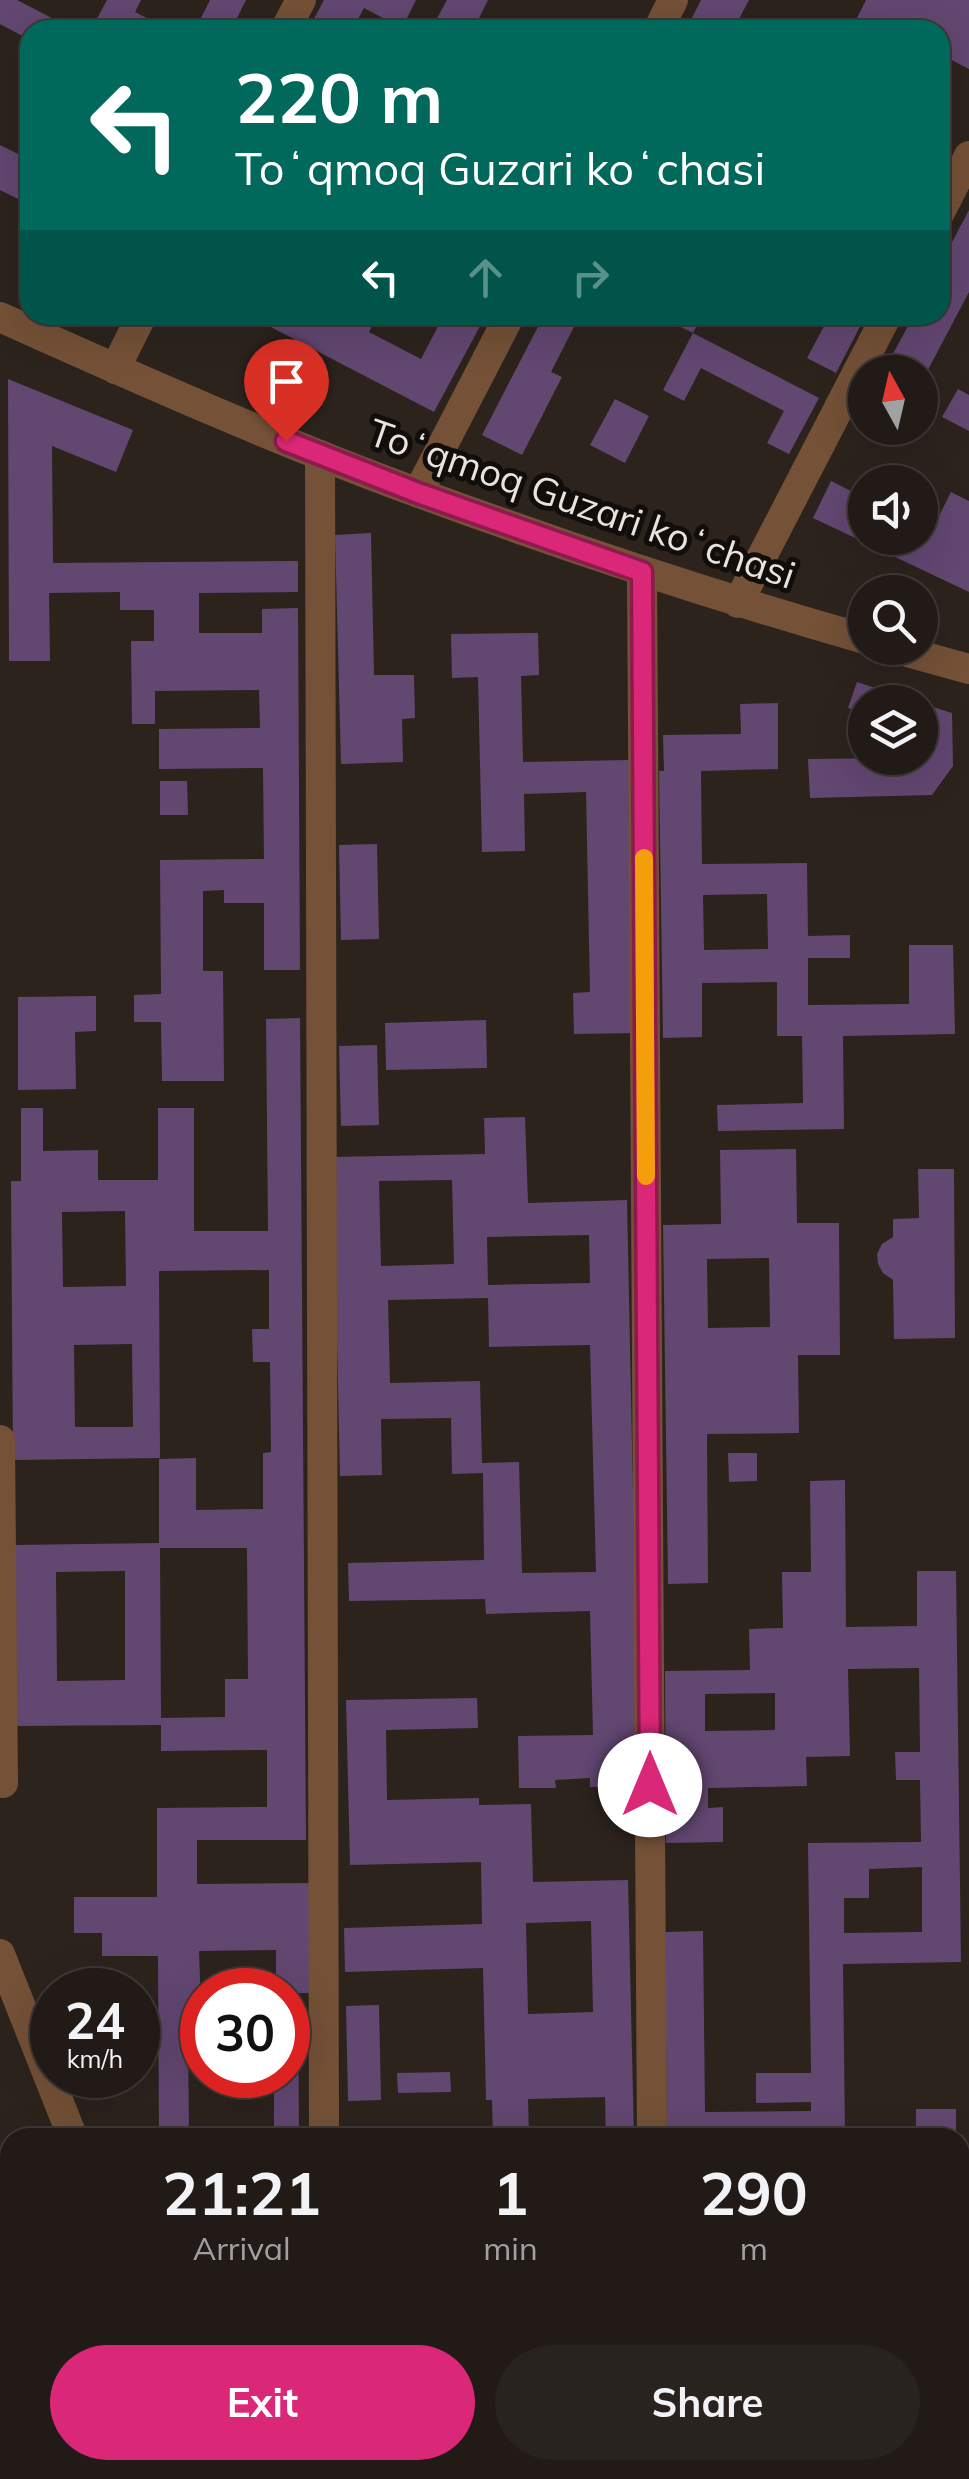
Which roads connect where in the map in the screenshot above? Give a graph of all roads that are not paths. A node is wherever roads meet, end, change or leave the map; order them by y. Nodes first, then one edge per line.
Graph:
1 (969, 156) edge
2 (950, 193) edge
3 (0, 317) edge
4 (137, 325) edge
5 (505, 325) edge
6 (882, 325) edge
7 (114, 368) junction
8 (320, 455) junction
9 (418, 493) junction
10 (642, 572) junction
11 (738, 603) junction
12 (848, 635) edge
13 (938, 661) edge
14 (969, 670) edge
15 (0, 1440) edge
16 (3, 1783) dead end
17 (0, 1954) edge
18 (69, 2128) edge
19 (324, 2128) edge
20 (652, 2128) edge

1 - 2 street
3 - 7 street, Toʻqmoq Guzari koʻchasi
4 - 7 street
5 - 9 street
6 - 11 street
7 - 8 street, Toʻqmoq Guzari koʻchasi
8 - 9 street, Toʻqmoq Guzari koʻchasi
8 - 19 street
9 - 10 street, Toʻqmoq Guzari koʻchasi
10 - 11 street, Toʻqmoq Guzari koʻchasi
10 - 20 street
11 - 12 street, Toʻqmoq Guzari koʻchasi
13 - 14 street
15 - 16 street
17 - 18 street

